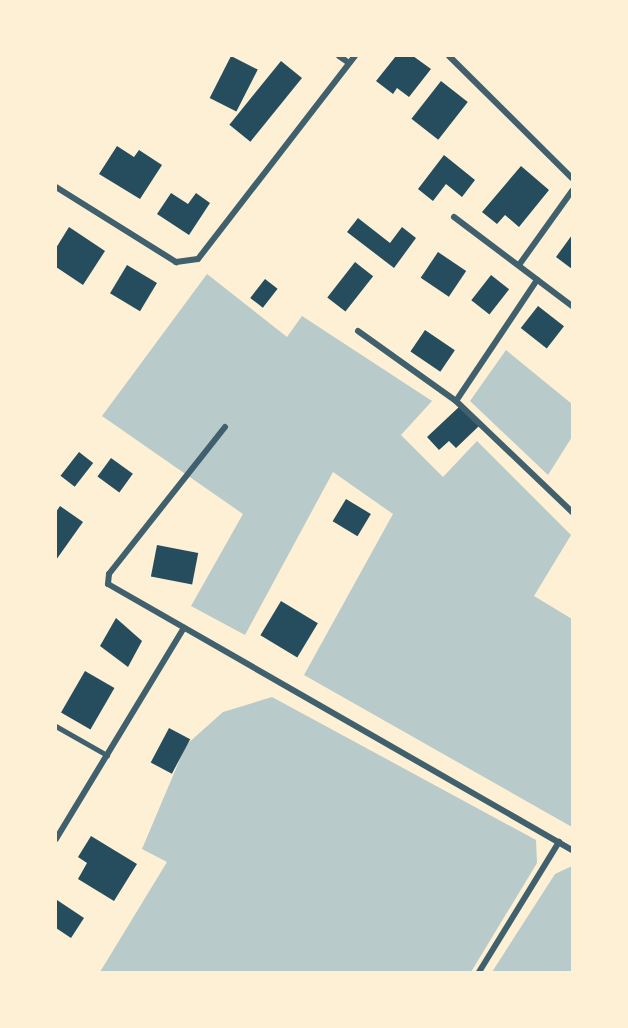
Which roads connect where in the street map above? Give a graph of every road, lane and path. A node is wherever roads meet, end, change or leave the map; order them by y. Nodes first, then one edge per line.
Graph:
1 (339, 56) edge
2 (355, 56) edge
3 (448, 56) edge
4 (349, 63) junction
5 (573, 178) edge
6 (56, 187) edge
7 (573, 192) edge
8 (454, 217) dead end
9 (519, 265) junction
10 (537, 279) junction
11 (573, 306) edge
12 (358, 331) dead end
13 (456, 401) junction
14 (225, 427) dead end
15 (573, 512) edge
16 (184, 628) junction
17 (56, 726) edge
18 (106, 755) junction
19 (56, 839) edge
20 (559, 842) junction
21 (573, 850) edge
22 (479, 972) edge

1 - 4 street
2 - 4 street
3 - 5 street
4 - 6 street
7 - 9 street
8 - 9 street
9 - 10 street
10 - 11 street
10 - 13 street
12 - 13 street
13 - 15 street
14 - 16 street
16 - 18 street
16 - 20 street
17 - 18 lane
18 - 19 street
20 - 21 street
20 - 22 street

